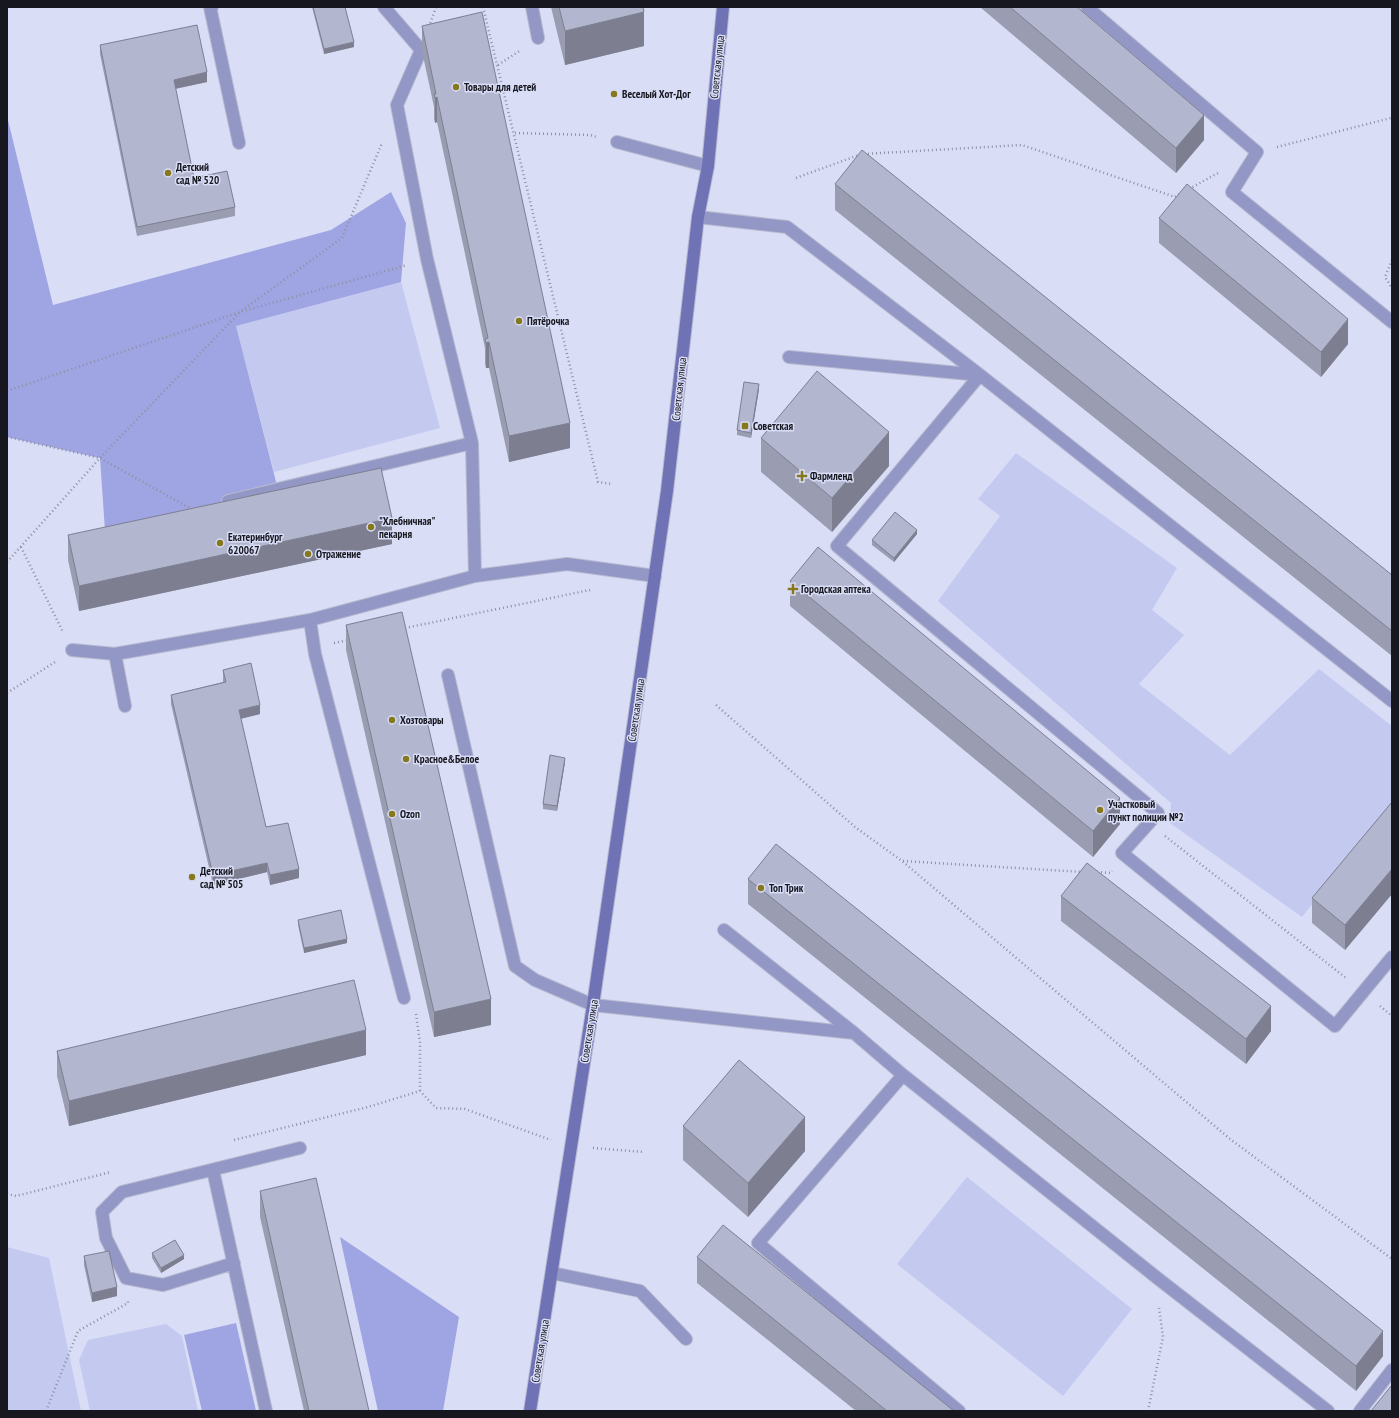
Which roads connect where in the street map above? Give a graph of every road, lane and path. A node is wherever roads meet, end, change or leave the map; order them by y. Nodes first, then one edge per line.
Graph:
1 (212, 7) edge
2 (384, 7) edge
3 (484, 7) edge
4 (532, 7) edge
5 (723, 7) edge
6 (1087, 7) edge
7 (538, 38) joint
8 (498, 65) junction
9 (1392, 116) edge
10 (514, 133) junction
11 (383, 140) dead end
12 (617, 142) joint
13 (239, 143) dead end
14 (1257, 152) junction
15 (708, 166) junction
16 (1223, 170) dead end
17 (796, 178) dead end
18 (1189, 189) edge
19 (1182, 193) edge
20 (698, 218) junction
21 (427, 259) junction
22 (1392, 260) edge
23 (1392, 288) edge
24 (240, 312) junction
25 (1392, 322) edge
26 (789, 357) dead end
27 (980, 375) junction
28 (7, 391) edge
29 (7, 437) edge
30 (472, 443) junction
31 (100, 458) junction
32 (612, 484) dead end
33 (217, 504) edge
34 (198, 514) edge
35 (21, 547) junction
36 (7, 562) edge
37 (475, 576) junction
38 (655, 576) junction
39 (596, 588) dead end
40 (310, 620) junction
41 (398, 630) edge
42 (352, 639) edge
43 (330, 644) dead end
44 (72, 650) junction
45 (115, 654) junction
46 (448, 675) dead end
47 (7, 693) edge
48 (1392, 701) edge
49 (716, 705) dead end
50 (125, 706) dead end
51 (1149, 823) junction
52 (1122, 853) junction
53 (902, 861) junction
54 (724, 930) dead end
55 (1392, 957) edge
56 (1363, 992) junction
57 (404, 998) dead end
58 (593, 1005) junction
59 (416, 1013) dead end
60 (1392, 1016) edge
61 (854, 1033) junction
62 (903, 1075) junction
63 (420, 1092) dead end
64 (465, 1109) dead end
65 (512, 1126) dead end
66 (300, 1148) dead end
67 (213, 1170) junction
68 (1392, 1259) edge
69 (234, 1263) junction
70 (552, 1273) junction
71 (1156, 1277) junction
72 (126, 1278) junction
73 (686, 1339) dead end
74 (1392, 1370) edge
75 (46, 1411) edge
76 (266, 1411) edge
77 (530, 1411) edge
78 (959, 1411) edge
79 (1148, 1411) edge
80 (1328, 1411) edge
81 (1360, 1411) edge

1 - 13 lane
2 - 21 lane
3 - 8 path
4 - 7 lane
5 - 15 main road, Советская улица
6 - 14 lane
7 - 8 path
8 - 10 path
9 - 14 path
10 - 12 path
10 - 32 path
11 - 24 path
12 - 15 lane
14 - 25 lane
15 - 20 main road, Советская улица
16 - 18 path
17 - 19 path
20 - 27 lane
20 - 38 main road, Советская улица
21 - 24 path
21 - 30 lane
22 - 23 path
24 - 28 path
24 - 31 path
26 - 27 lane
27 - 48 lane
27 - 51 lane
29 - 31 path
30 - 33 lane
30 - 37 lane
31 - 34 path
31 - 35 path
35 - 36 path
35 - 44 path
37 - 38 lane
37 - 40 lane
38 - 58 main road, Советская улица
39 - 41 path
40 - 45 lane
40 - 57 lane
42 - 43 path
44 - 45 lane
44 - 47 path
45 - 50 lane
46 - 58 lane
49 - 53 path
51 - 52 lane
51 - 56 path
52 - 53 path
52 - 56 lane
53 - 68 path
54 - 61 lane
55 - 56 lane
56 - 60 path
58 - 61 lane
58 - 70 main road, Советская улица
59 - 63 path
61 - 62 lane
62 - 71 lane
62 - 78 lane
64 - 65 path
66 - 67 lane
67 - 69 lane
67 - 72 lane
69 - 72 lane
69 - 76 lane
70 - 73 lane
70 - 77 main road, Советская улица
71 - 79 path
71 - 80 lane
72 - 75 path
74 - 81 lane

